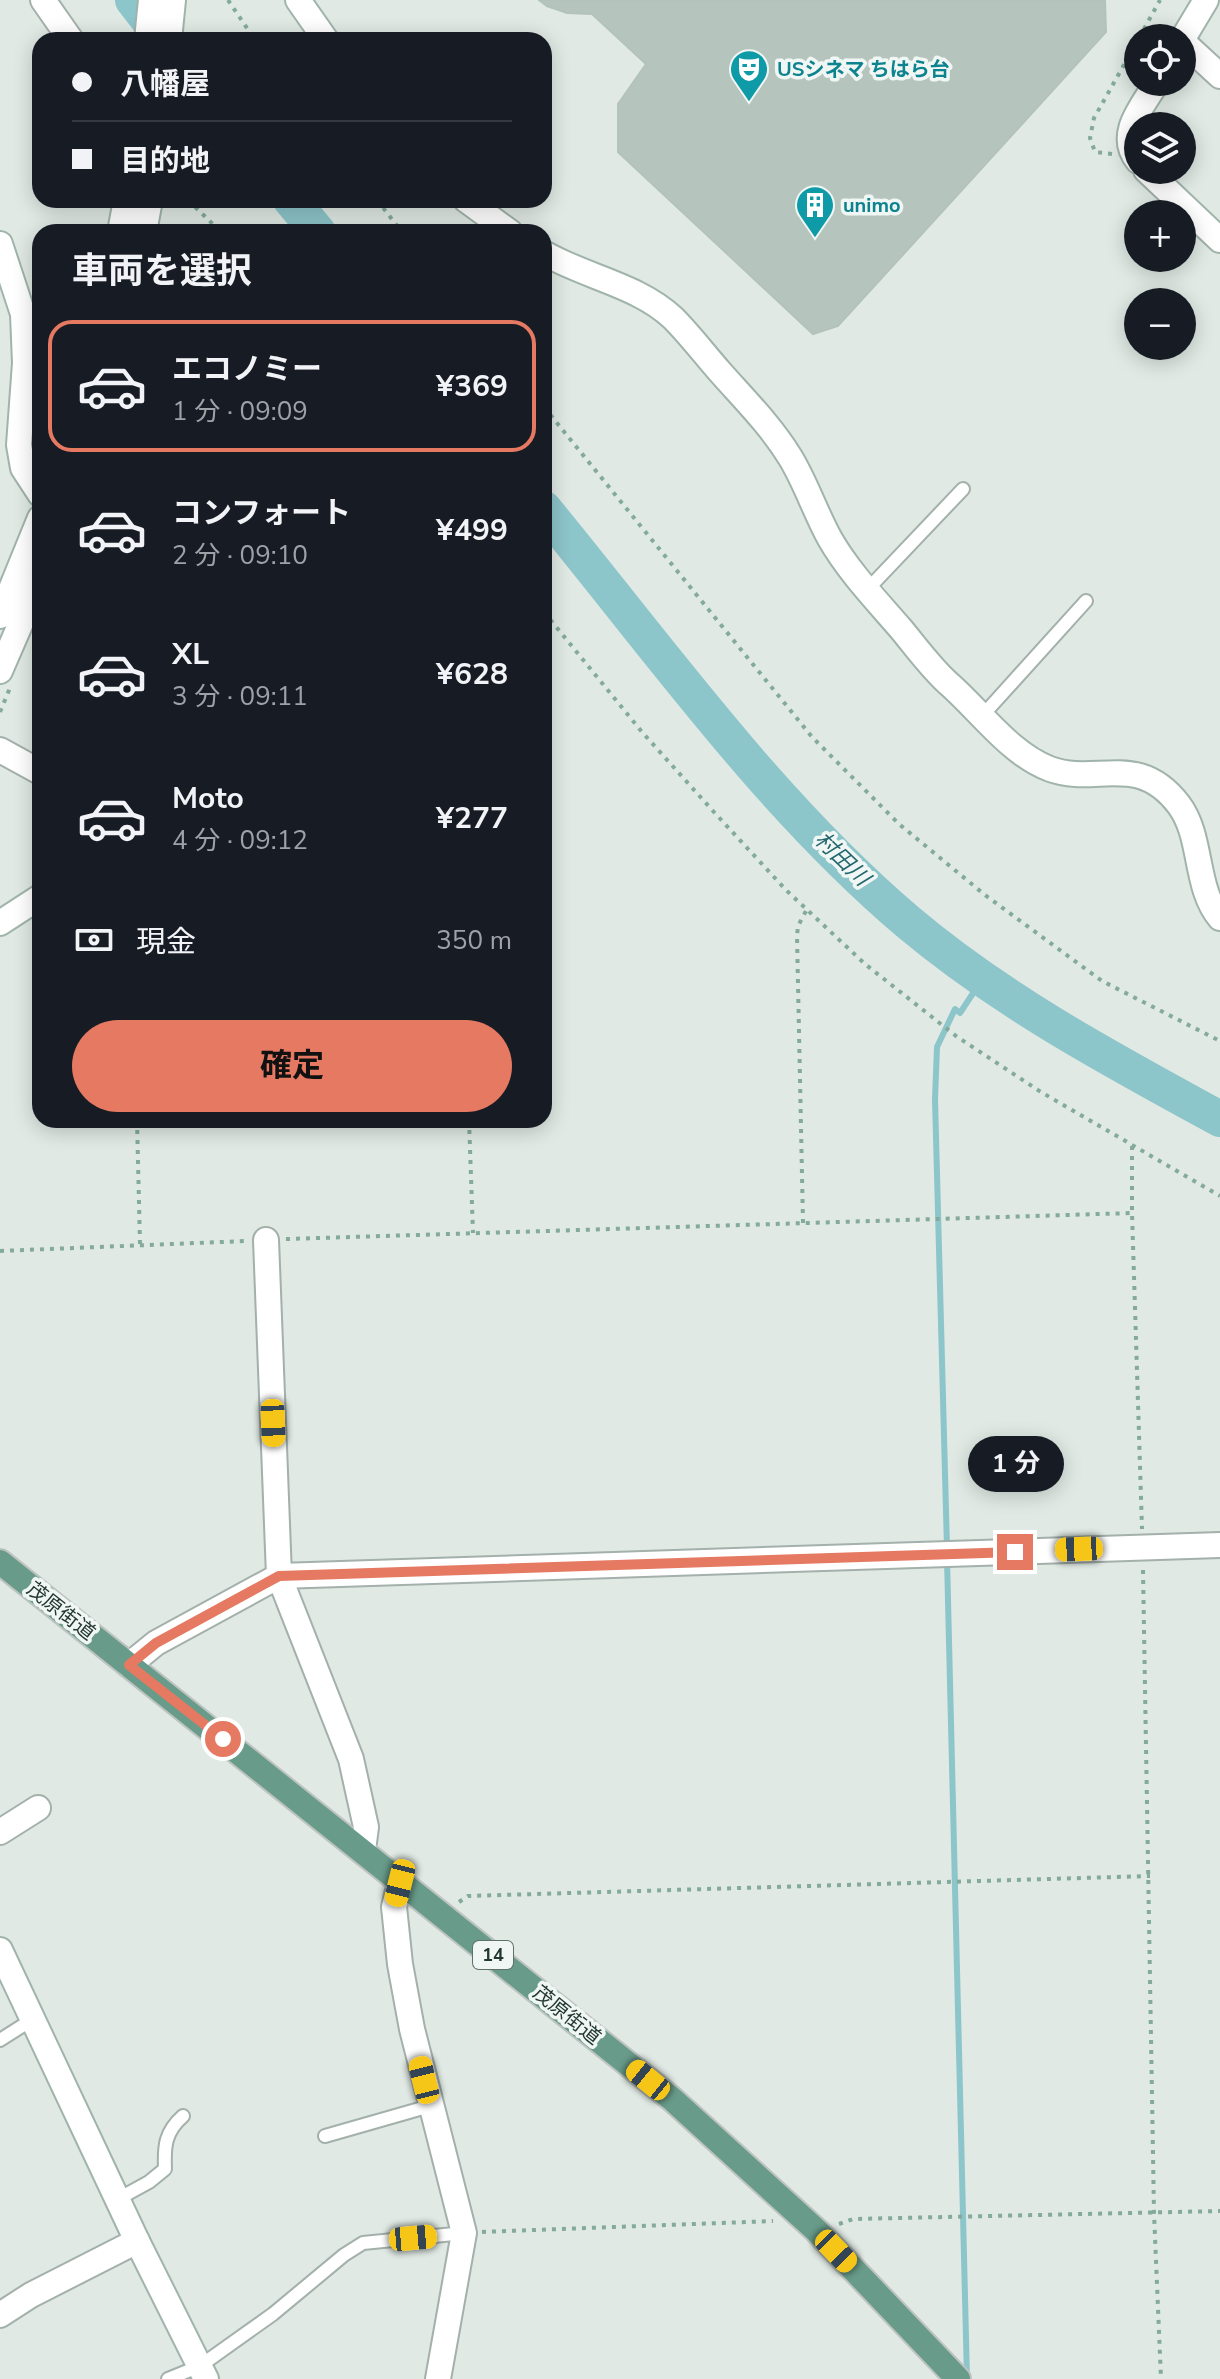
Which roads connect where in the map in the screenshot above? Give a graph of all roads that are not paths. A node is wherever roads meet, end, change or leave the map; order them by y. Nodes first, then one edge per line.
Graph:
1 (43, 0) edge
2 (151, 0) edge
3 (173, 0) edge
4 (298, 0) edge
5 (1206, 0) edge
6 (1192, 24) edge
7 (65, 32) edge
8 (148, 32) edge
9 (170, 32) edge
10 (320, 32) edge
11 (1196, 54) edge
12 (1220, 76) edge
13 (1161, 184) edge
14 (477, 208) edge
15 (499, 224) edge
16 (1220, 240) edge
17 (0, 244) edge
18 (552, 257) edge
19 (32, 482) edge
20 (963, 489) dead end
21 (32, 538) edge
22 (867, 590) junction
23 (32, 597) edge
24 (1086, 601) dead end
25 (0, 616) edge
26 (0, 671) edge
27 (983, 715) junction
28 (0, 750) edge
29 (32, 768) edge
30 (32, 902) edge
31 (1220, 918) edge
32 (0, 923) edge
33 (266, 1240) road end
34 (1220, 1545) edge
35 (0, 1562) edge
36 (279, 1576) junction
37 (129, 1665) junction
38 (38, 1808) dead end
39 (0, 1832) edge
40 (363, 1850) junction
41 (400, 1883) junction
42 (1, 1956) edge
43 (33, 2019) junction
44 (0, 2040) edge
45 (430, 2106) junction
46 (183, 2116) dead end
47 (325, 2136) dead end
48 (118, 2199) junction
49 (464, 2233) junction
50 (137, 2241) junction
51 (0, 2315) edge
52 (203, 2373) edge
53 (168, 2379) edge
54 (438, 2379) edge
55 (958, 2379) edge

1 - 7 street
2 - 8 street
3 - 9 street
4 - 10 street
5 - 6 street
11 - 12 street
13 - 16 street
14 - 15 street
17 - 19 street
18 - 22 street
20 - 22 lane
21 - 25 street
22 - 27 street
23 - 26 street
24 - 27 lane
27 - 31 street
28 - 29 street
30 - 32 street
33 - 36 street
34 - 36 street
35 - 37 main road, 茂原街道 / 14
36 - 37 street
36 - 40 street
37 - 40 main road, 茂原街道 / 14
38 - 39 street
40 - 41 main road, 茂原街道 / 14
41 - 45 street
41 - 55 main road, 茂原街道 / 14
42 - 43 street
43 - 44 lane
43 - 48 street
45 - 47 lane
45 - 49 street
46 - 48 lane
48 - 50 street
49 - 52 lane
49 - 54 street
50 - 51 street
50 - 52 street
52 - 53 lane

